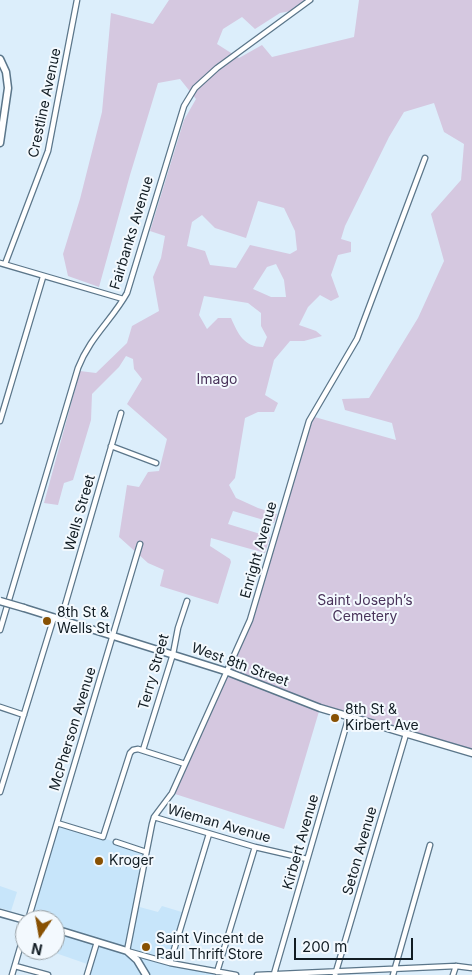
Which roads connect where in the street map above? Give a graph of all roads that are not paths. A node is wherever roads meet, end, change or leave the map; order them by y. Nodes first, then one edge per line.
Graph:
1 (77, 0) edge
2 (310, 0) edge
3 (0, 60) edge
4 (0, 143) edge
5 (425, 158) dead end
6 (2, 264) edge
7 (43, 277) junction
8 (123, 299) junction
9 (121, 413) dead end
10 (0, 421) edge
11 (111, 446) junction
12 (156, 463) dead end
13 (140, 544) dead end
14 (0, 600) edge
15 (188, 601) dead end
16 (58, 618) junction
17 (0, 630) edge
18 (113, 636) junction
19 (173, 654) junction
20 (228, 672) junction
21 (0, 707) edge
22 (24, 715) junction
23 (349, 716) junction
24 (406, 734) junction
25 (143, 750) junction
26 (472, 753) edge
27 (185, 764) junction
28 (0, 792) edge
29 (154, 817) junction
30 (57, 823) junction
31 (209, 834) junction
32 (116, 842) dead end
33 (430, 845) dead end
34 (255, 847) junction
35 (146, 852) junction
36 (307, 859) junction
37 (30, 910) edge
38 (0, 913) edge
39 (15, 917) edge
40 (65, 932) edge
41 (97, 942) junction
42 (127, 951) junction
43 (17, 960) edge
44 (170, 963) junction
45 (15, 966) junction
46 (456, 966) junction
47 (472, 967) edge
48 (395, 969) junction
49 (217, 972) junction
50 (336, 973) edge
51 (274, 974) edge
52 (283, 974) edge
53 (12, 975) edge
54 (48, 975) edge
55 (87, 975) edge
56 (146, 975) edge
57 (236, 975) edge
58 (257, 975) edge
59 (393, 975) edge
60 (453, 975) edge

1 - 6 street, Crestline Avenue
2 - 8 street, Fairbanks Avenue
3 - 4 street
5 - 20 street, Enright Avenue
6 - 7 street
7 - 8 street
7 - 10 street
8 - 17 street, Fairbanks Avenue
9 - 11 street, Wells Street
11 - 12 street
11 - 16 street, Wells Street
13 - 18 street, McPherson Avenue
14 - 16 street, West 8th Street, bridge
15 - 19 street, Terry Street
16 - 18 street, West 8th Street
16 - 22 street, Wells Street
18 - 19 street, West 8th Street
18 - 30 street, McPherson Avenue
19 - 20 street, West 8th Street
19 - 25 street, Terry Street
20 - 23 street, West 8th Street
20 - 27 street, Enright Avenue
21 - 22 street
22 - 28 street, Wells Street
23 - 24 street, West 8th Street
23 - 36 street, Kirbert Avenue
24 - 26 street, West 8th Street
24 - 50 street, Seton Avenue
25 - 27 street
25 - 30 street
27 - 29 street, Enright Avenue
29 - 31 street, Wieman Avenue
29 - 35 street, Enright Avenue
30 - 37 street, McPherson Avenue
31 - 34 street, Wieman Avenue
31 - 44 street
32 - 35 street
33 - 48 street
34 - 36 street, Wieman Avenue
34 - 49 street
35 - 42 street, Enright Avenue
36 - 51 street, Kirbert Avenue
38 - 39 street
40 - 41 street
41 - 42 street
41 - 55 street
42 - 44 street
42 - 56 street
43 - 45 street
44 - 49 street
45 - 53 street
45 - 54 street
46 - 47 street
46 - 48 street
46 - 60 street
48 - 50 street
48 - 59 street
49 - 57 street
50 - 52 street
51 - 52 street
51 - 58 street

